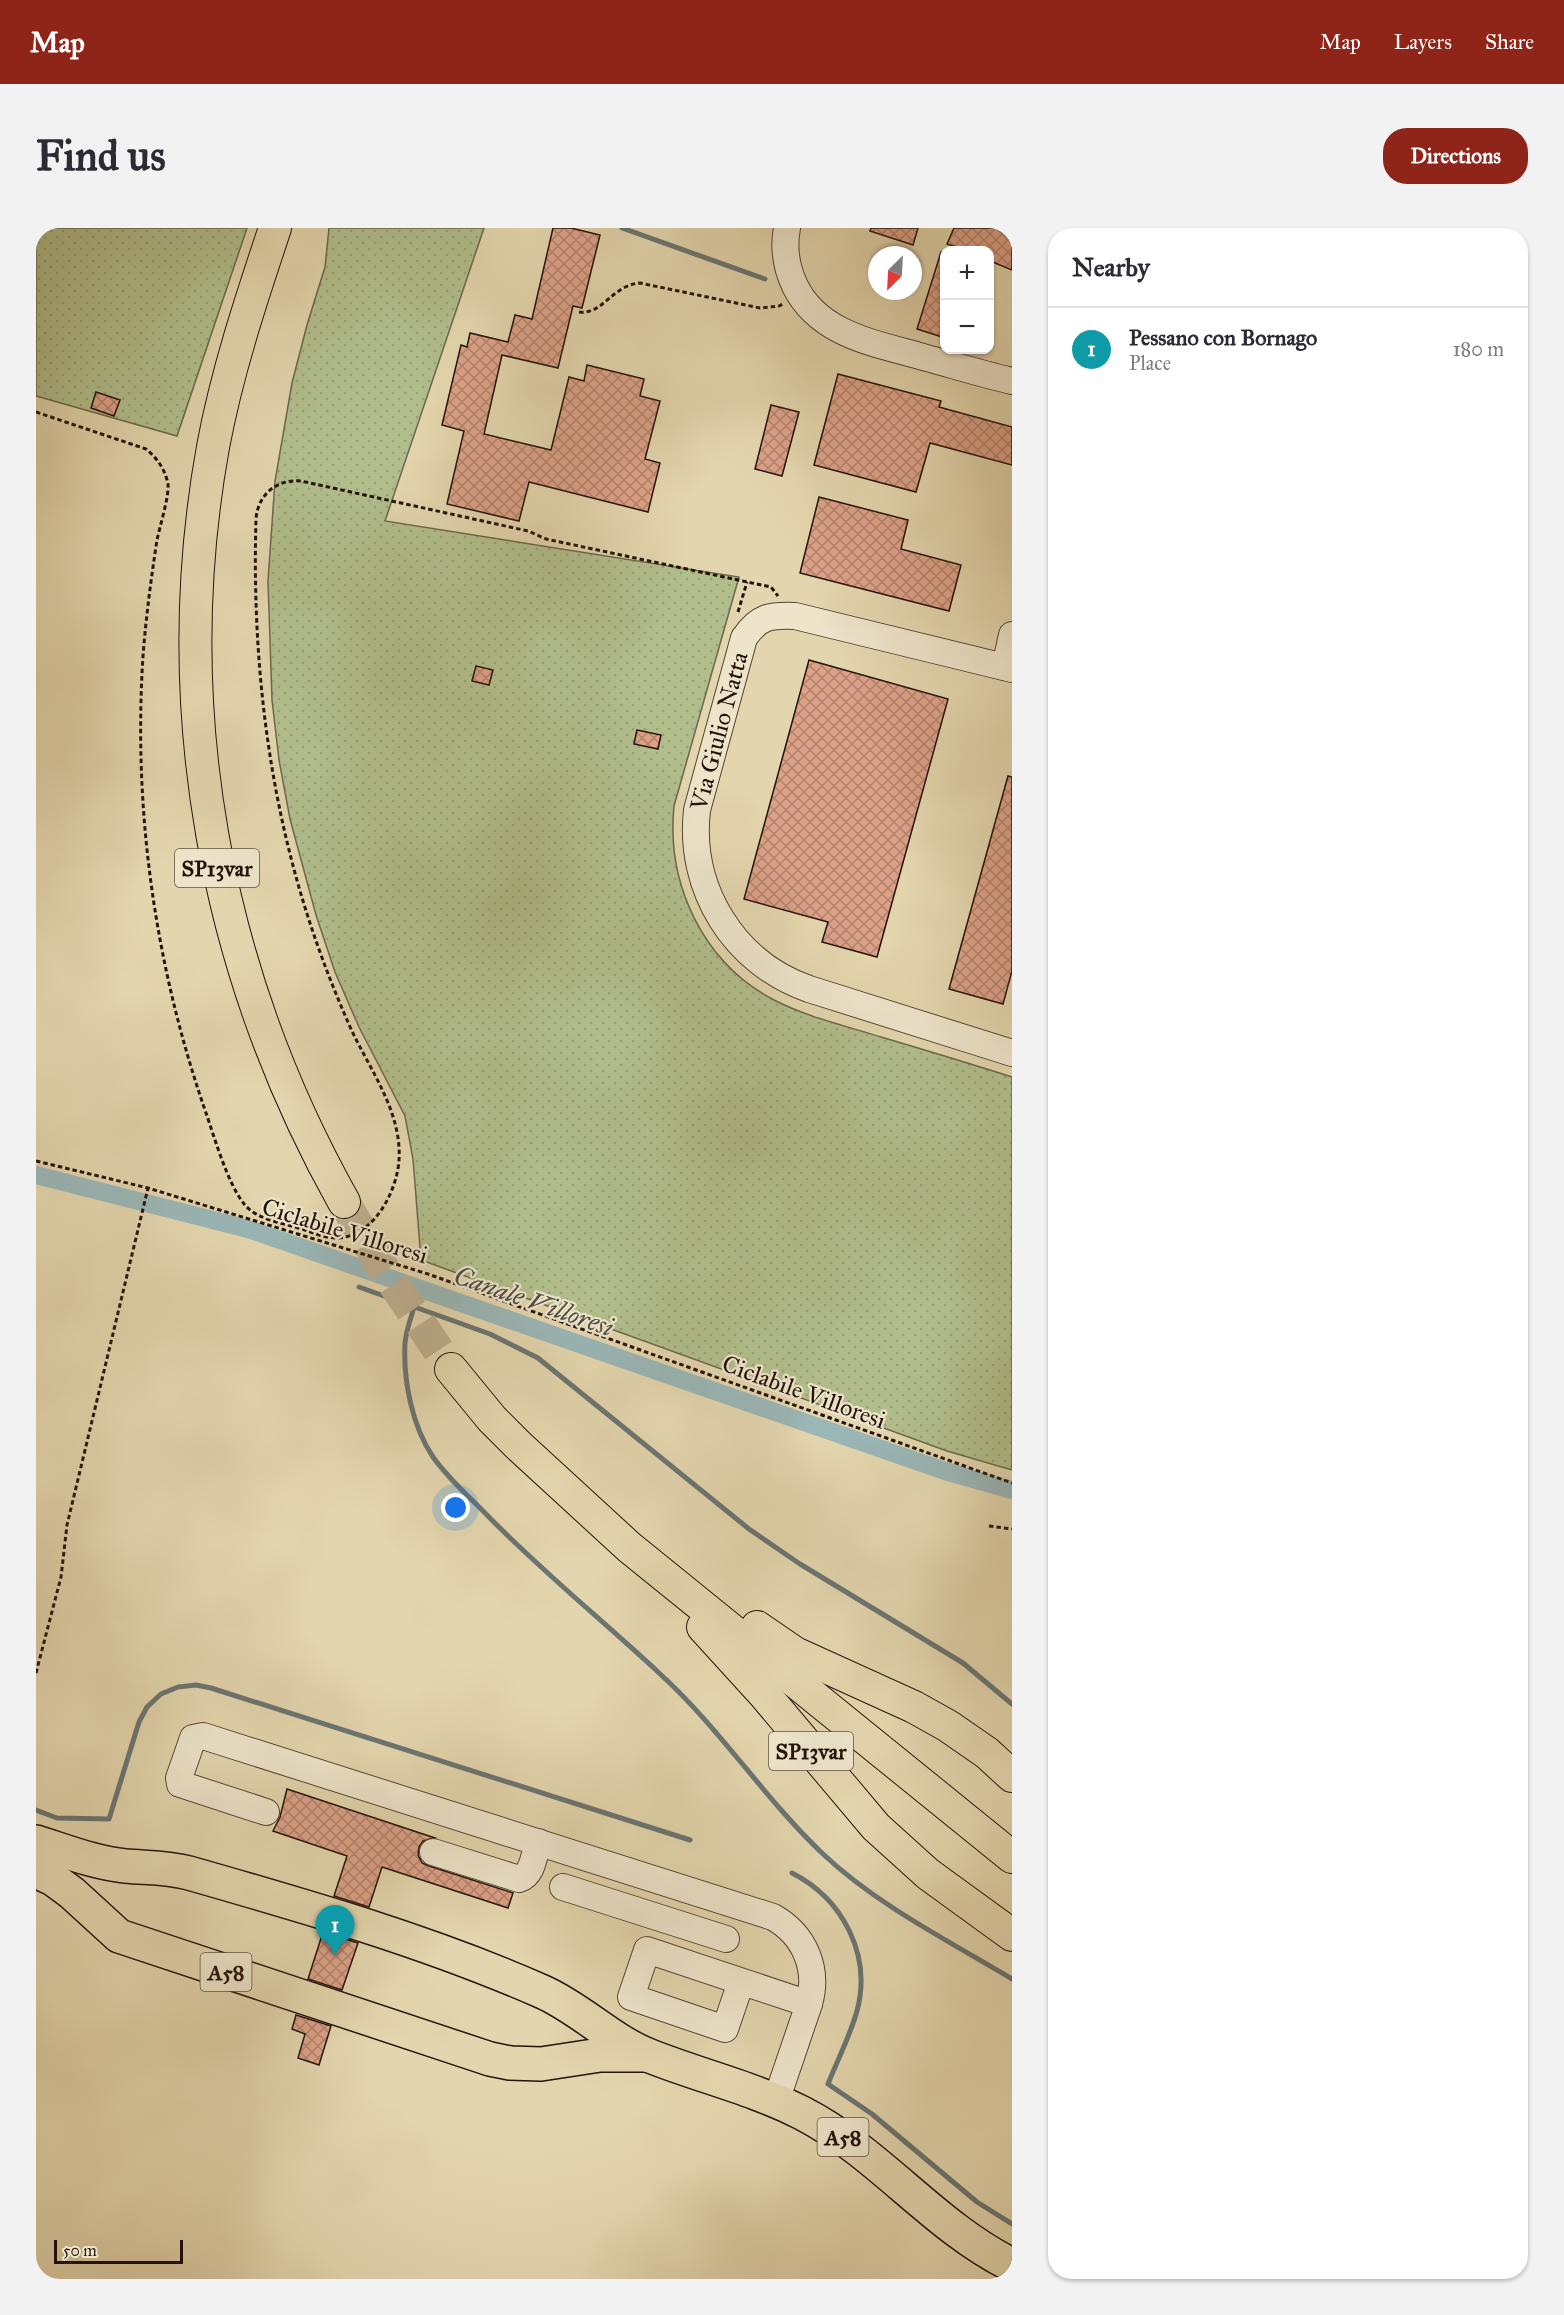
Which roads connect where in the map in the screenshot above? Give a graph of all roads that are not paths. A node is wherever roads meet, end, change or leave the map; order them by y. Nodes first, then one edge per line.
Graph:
1 (275, 228) edge
2 (787, 228) edge
3 (1012, 381) edge
4 (1012, 635) edge
5 (1009, 668) edge
6 (1012, 1053) edge
7 (344, 1202) tunnel mouth
8 (451, 1369) tunnel mouth
9 (629, 1547) junction
10 (1012, 1776) edge
11 (266, 1812) dead end
12 (36, 1842) edge
13 (538, 1842) junction
14 (433, 1852) dead end
15 (1012, 1857) edge
16 (36, 1871) edge
17 (563, 1887) dead end
18 (692, 1929) junction
19 (1012, 1935) edge
20 (726, 1939) dead end
21 (682, 1962) junction
22 (741, 1982) junction
23 (809, 2004) junction
24 (648, 2055) junction
25 (776, 2101) junction
26 (1012, 2265) edge

1 - 7 main road, SP13var
2 - 3 street
4 - 5 street
5 - 6 street, Via Giulio Natta
8 - 9 main road, SP13var
9 - 10 main road, SP13var
9 - 15 main road, SP13var
9 - 19 main road, SP13var
11 - 13 street
12 - 24 highway, A58
13 - 14 street
13 - 23 street
16 - 24 highway, A58
17 - 18 street
18 - 20 street
18 - 21 street
21 - 22 street
21 - 22 street
22 - 23 street
23 - 25 street
24 - 25 highway, A58
25 - 26 highway, A58

